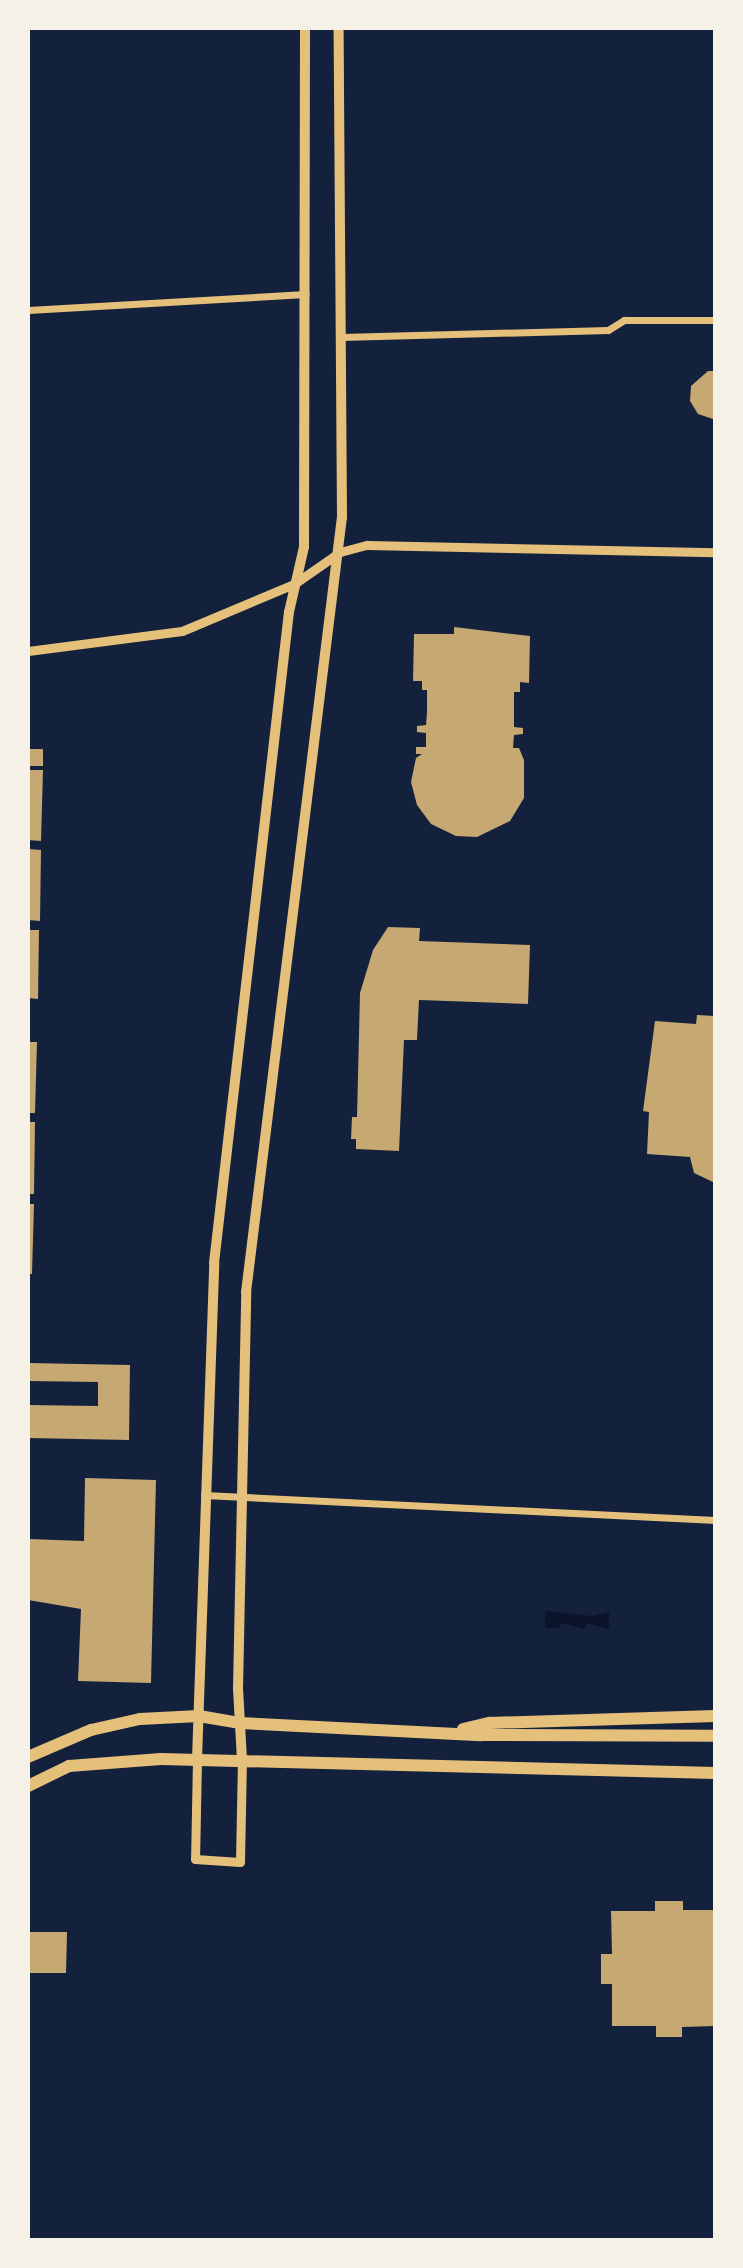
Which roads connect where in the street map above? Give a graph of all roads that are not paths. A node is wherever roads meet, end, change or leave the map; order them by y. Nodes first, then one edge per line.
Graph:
1 (305, 28) edge
2 (339, 28) edge
3 (308, 294) junction
4 (28, 310) edge
5 (715, 320) edge
6 (341, 337) junction
7 (340, 552) junction
8 (715, 552) edge
9 (294, 584) junction
10 (28, 651) edge
11 (204, 1495) junction
12 (240, 1496) junction
13 (715, 1520) edge
14 (199, 1716) junction
15 (715, 1716) edge
16 (240, 1723) junction
17 (448, 1733) junction
18 (715, 1736) edge
19 (28, 1757) edge
20 (197, 1759) junction
21 (242, 1760) junction
22 (715, 1773) edge
23 (28, 1786) edge

1 - 3 main road
2 - 6 main road
3 - 4 street
3 - 9 main road
5 - 6 street
6 - 7 main road
7 - 8 street
7 - 9 street
7 - 12 main road
9 - 10 street
9 - 11 main road
11 - 12 street
11 - 14 main road
12 - 13 street
12 - 16 main road
14 - 16 main road
14 - 19 main road
14 - 20 main road
15 - 17 main road
16 - 17 main road
16 - 21 main road
17 - 18 main road
20 - 21 main road
20 - 21 street
20 - 23 main road
21 - 22 main road

